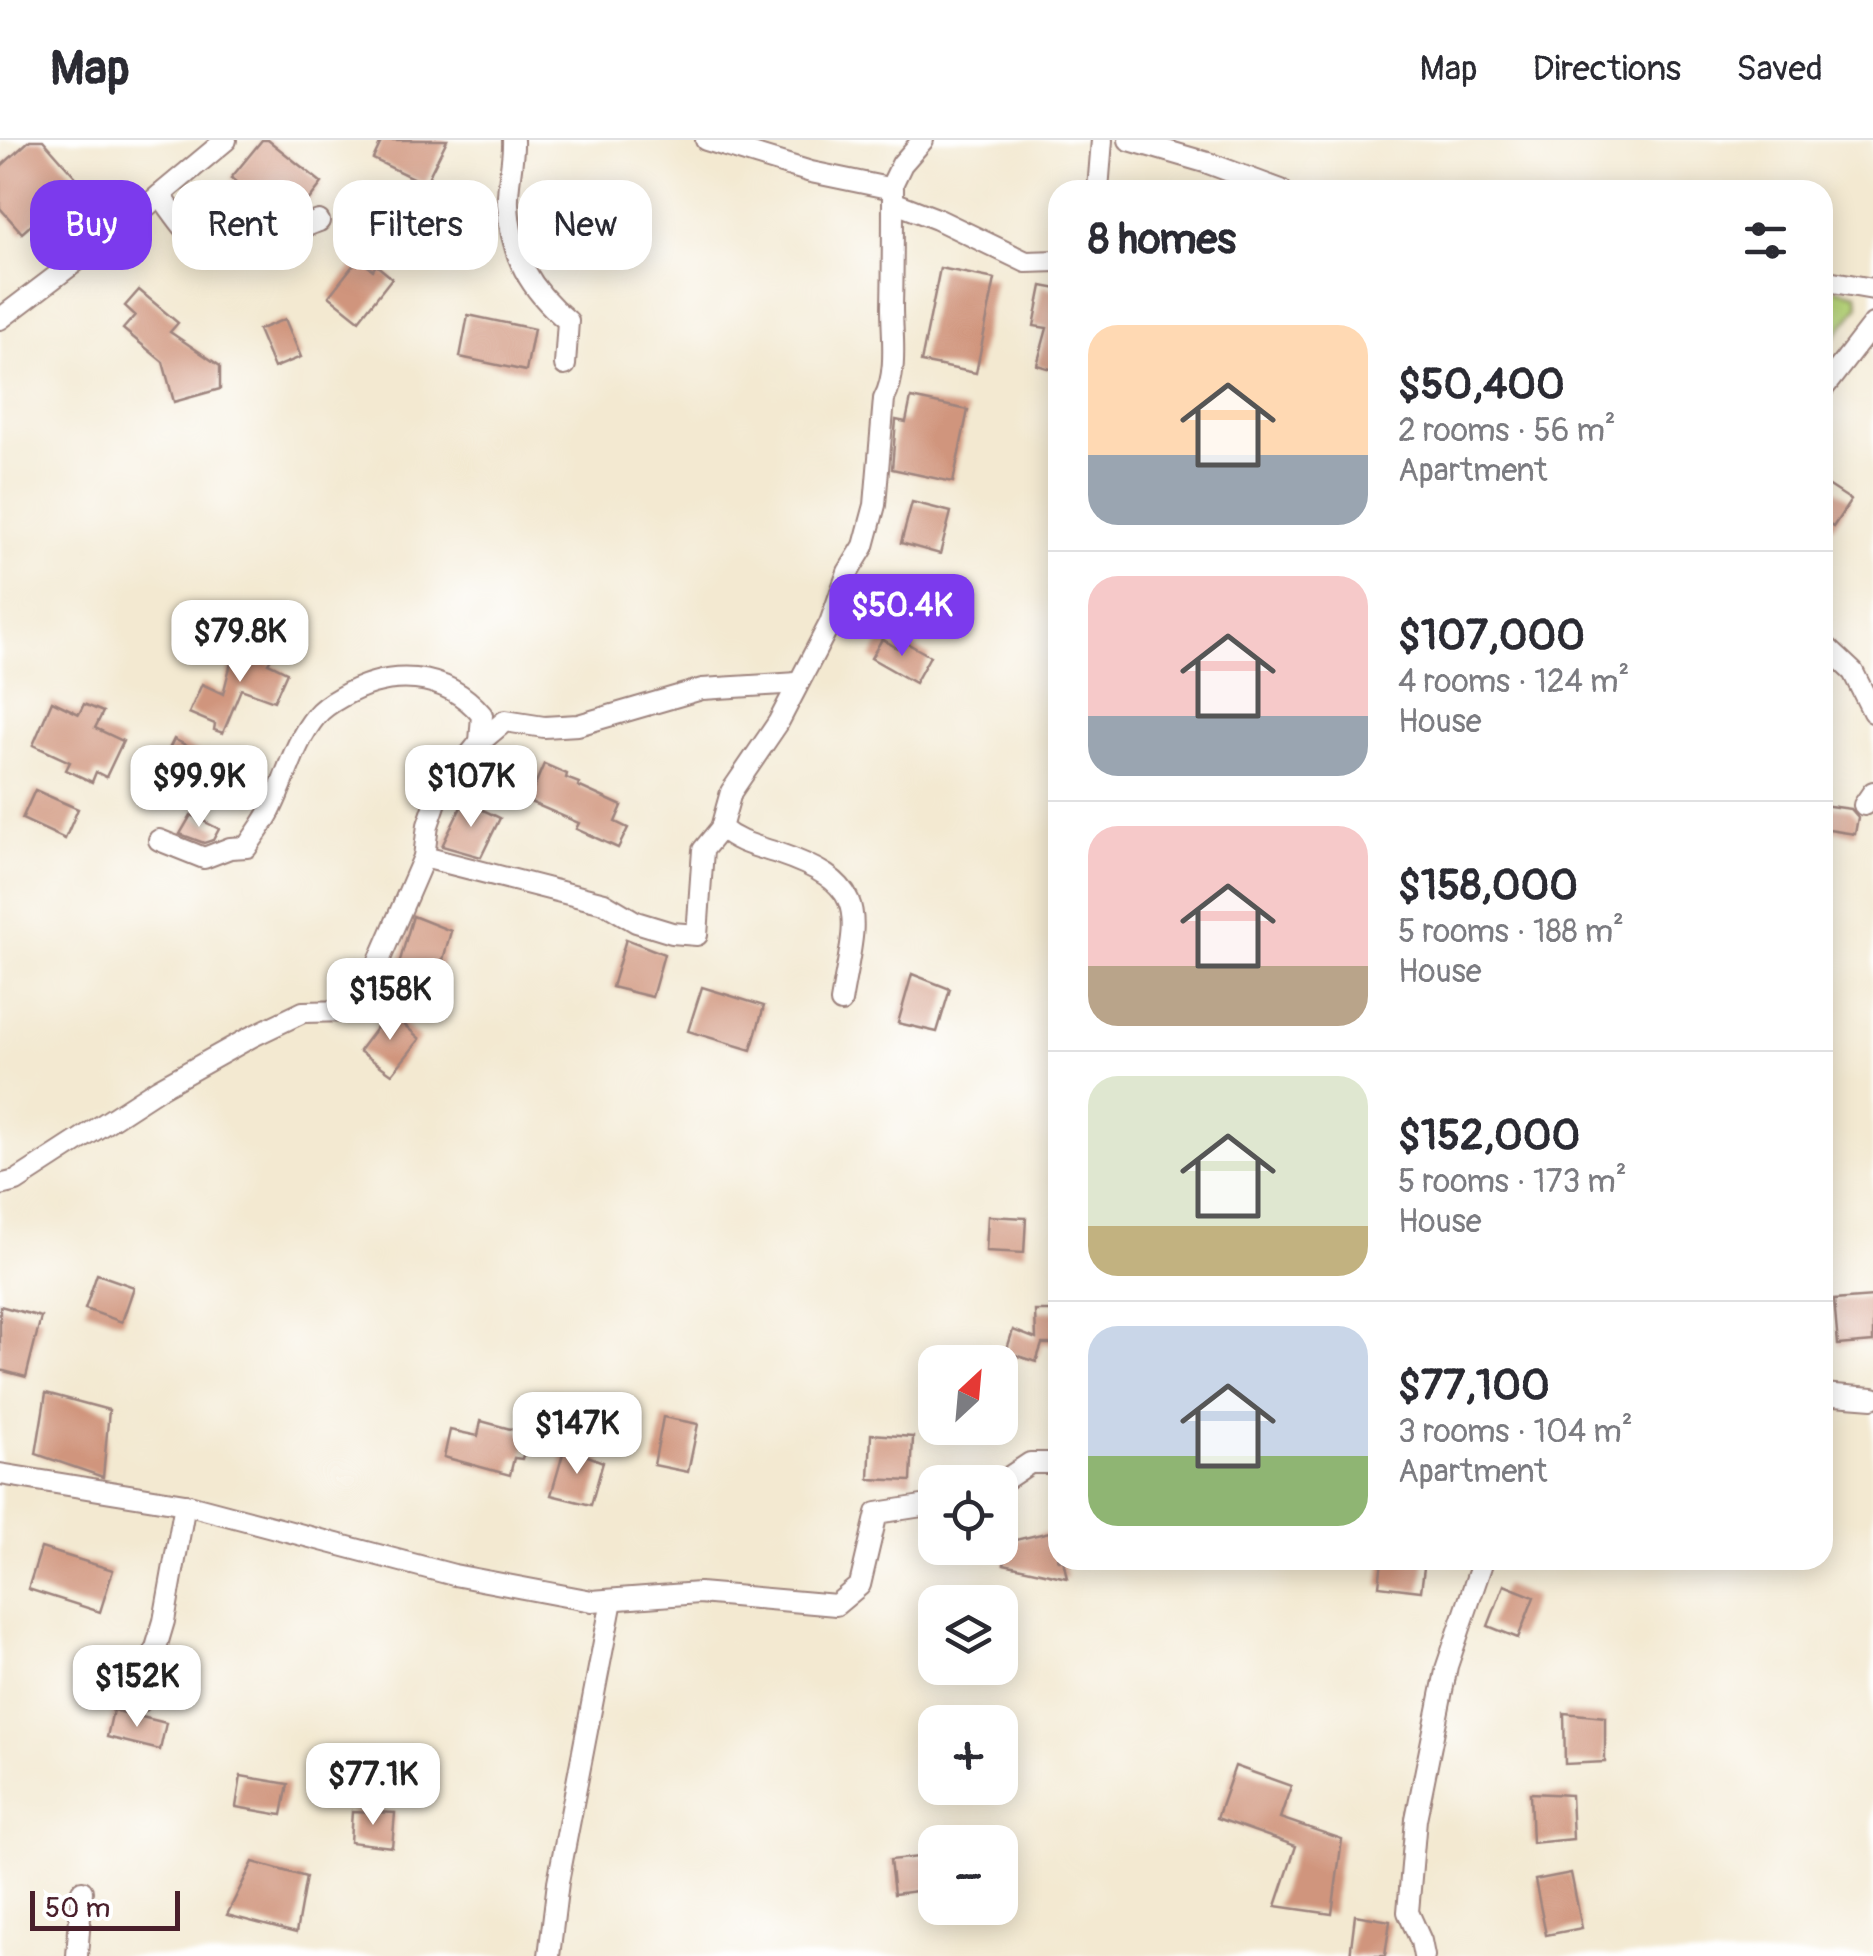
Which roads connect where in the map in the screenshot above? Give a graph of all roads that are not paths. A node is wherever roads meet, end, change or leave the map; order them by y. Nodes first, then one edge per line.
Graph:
1 (226, 140) edge
2 (513, 140) edge
3 (706, 140) edge
4 (923, 140) edge
5 (1102, 140) edge
6 (1129, 140) edge
7 (1099, 180) edge
8 (1251, 180) edge
9 (160, 195) junction
10 (893, 196) junction
11 (319, 221) dead end
12 (1048, 261) edge
13 (1833, 282) edge
14 (1873, 289) edge
15 (3, 310) edge
16 (1873, 324) edge
17 (565, 364) dead end
18 (1833, 376) edge
19 (1833, 653) edge
20 (798, 682) junction
21 (1873, 712) edge
22 (480, 742) junction
23 (722, 828) junction
24 (159, 840) dead end
25 (424, 856) junction
26 (841, 1002) dead end
27 (0, 1186) edge
28 (1833, 1395) edge
29 (1873, 1398) edge
30 (1048, 1464) edge
31 (1018, 1471) edge
32 (0, 1474) edge
33 (185, 1504) junction
34 (918, 1507) edge
35 (1480, 1570) edge
36 (612, 1600) junction
37 (140, 1702) dead end
38 (82, 1890) dead end
39 (77, 1956) edge
40 (550, 1956) edge
41 (1424, 1956) edge

1 - 9 street
2 - 17 street
3 - 10 street
4 - 10 street
5 - 7 street
6 - 8 street
9 - 11 street
9 - 15 street
10 - 12 street
10 - 20 street
13 - 14 street
16 - 18 street
19 - 21 street
20 - 22 street
20 - 23 street
22 - 24 street
22 - 25 street
23 - 25 street
23 - 26 street
25 - 27 street
28 - 29 street
30 - 31 street
32 - 33 street
33 - 36 street
33 - 37 street
34 - 36 street
35 - 41 street
36 - 40 street
38 - 39 street

